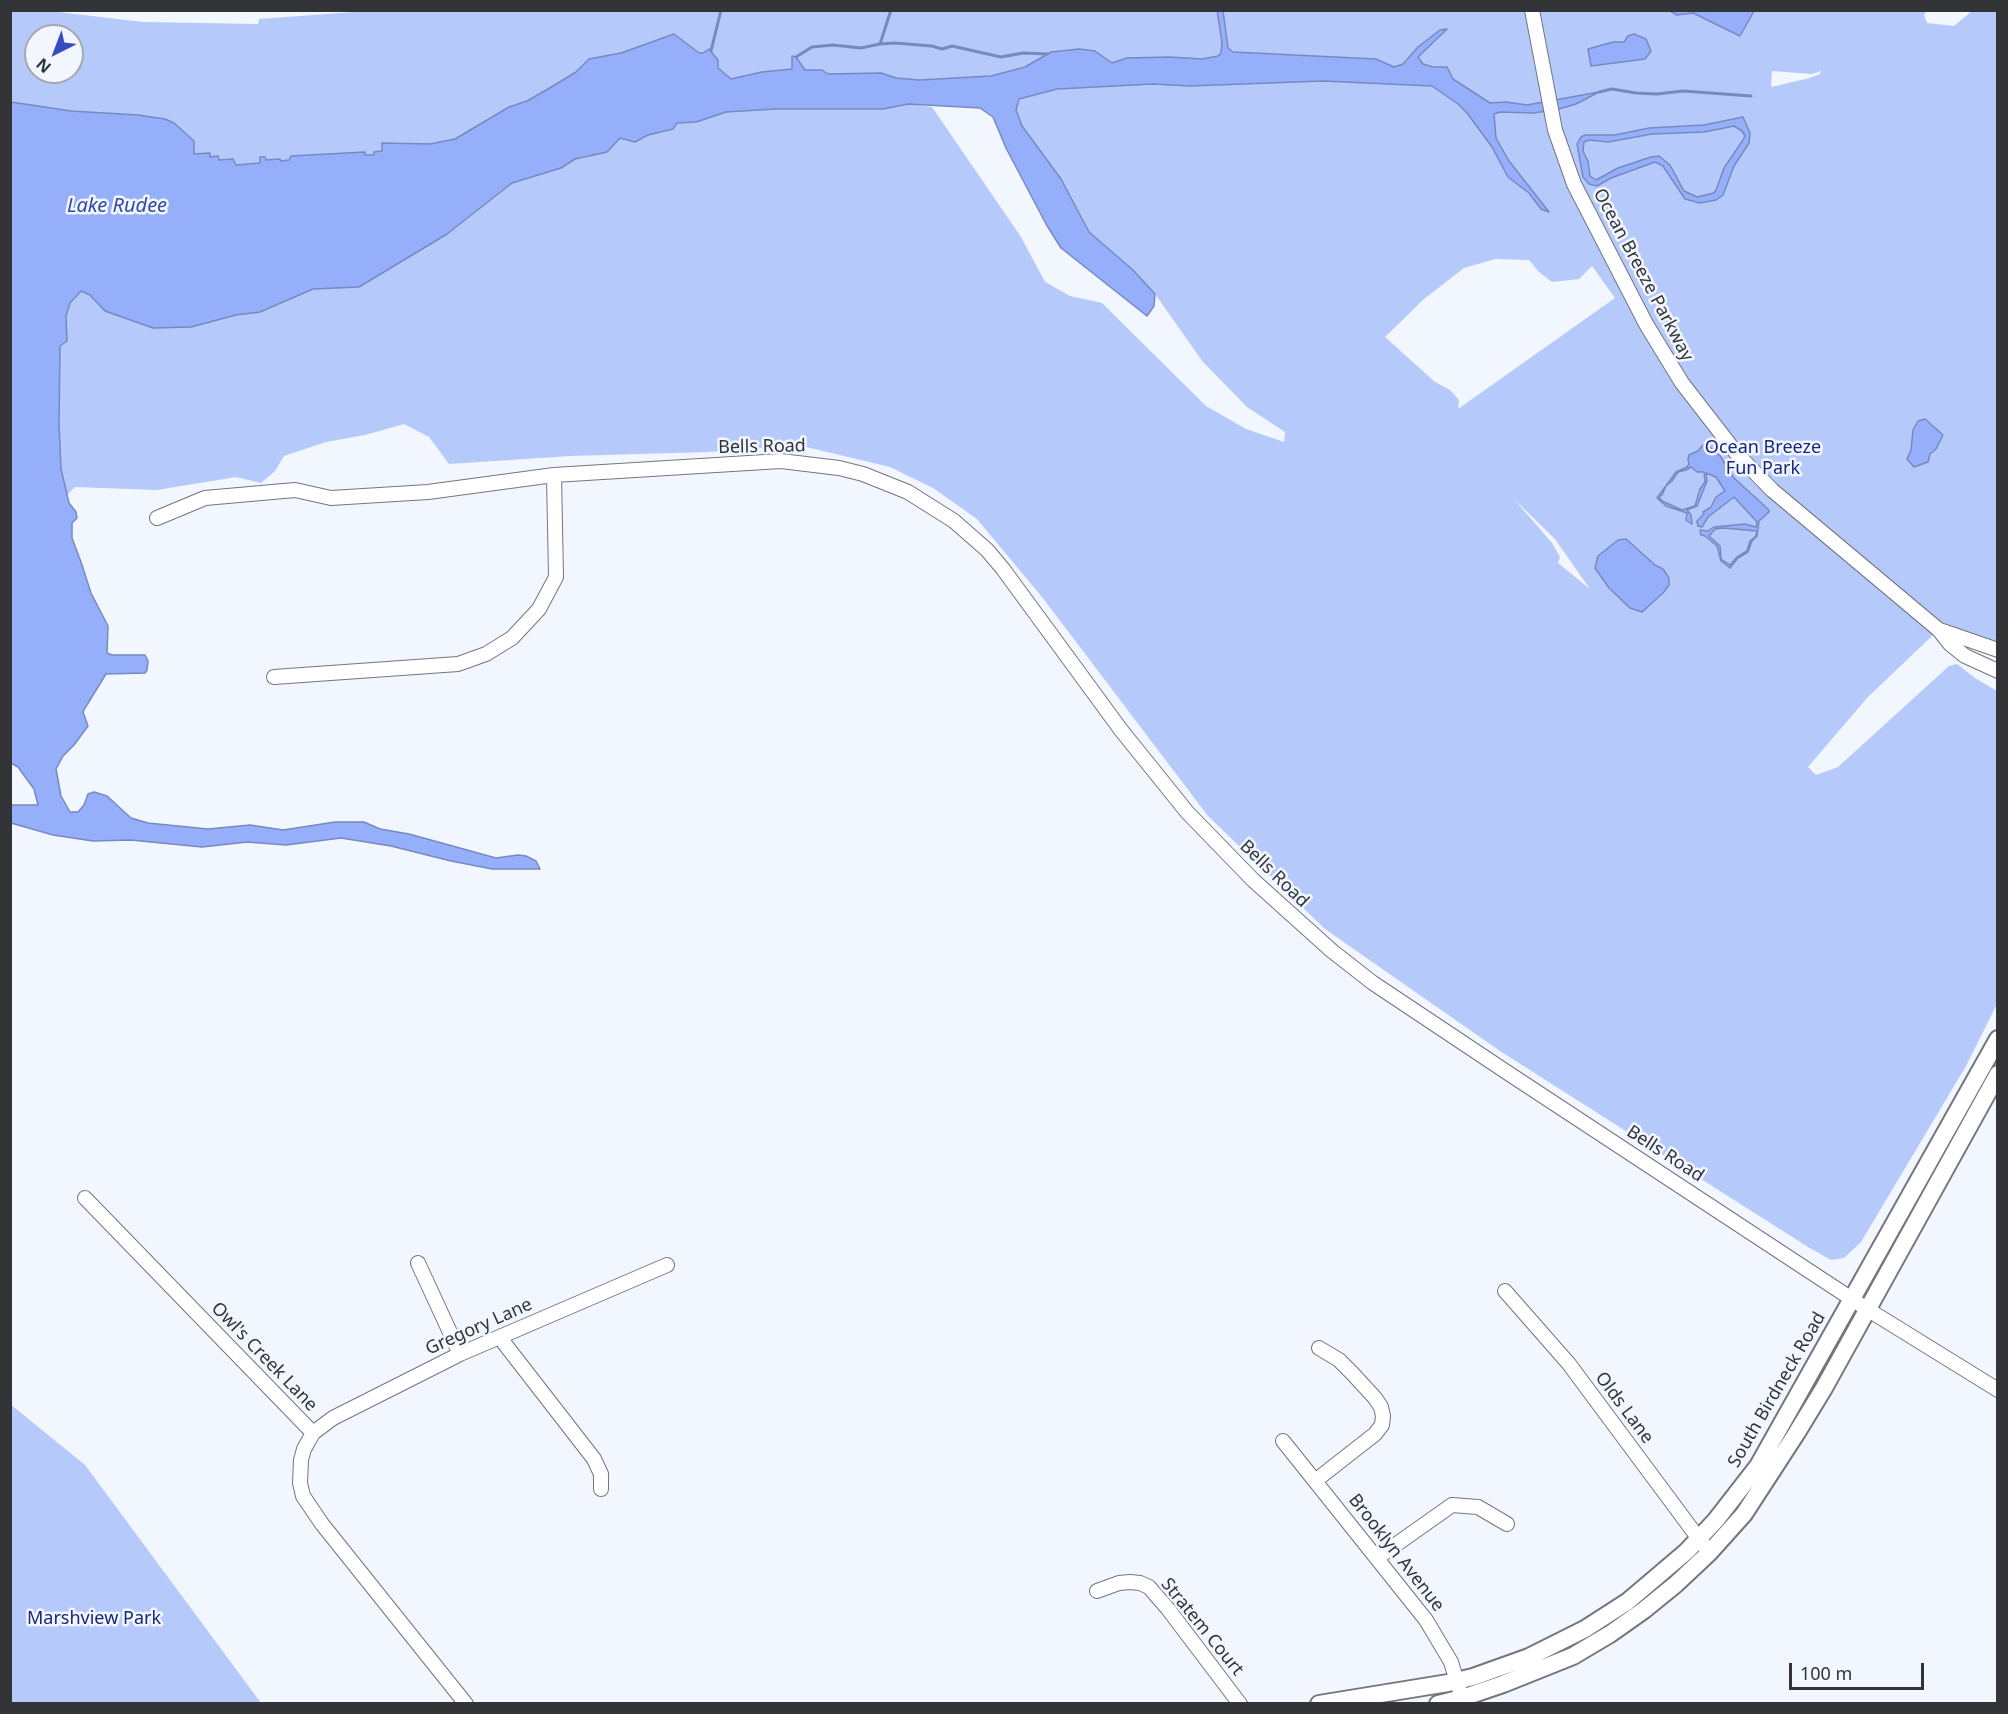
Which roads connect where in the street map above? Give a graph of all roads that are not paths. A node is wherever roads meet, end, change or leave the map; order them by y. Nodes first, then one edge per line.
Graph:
1 (1532, 10) edge
2 (554, 475) junction
3 (157, 518) dead end
4 (1939, 630) junction
5 (1998, 650) edge
6 (1998, 671) edge
7 (274, 677) dead end
8 (1998, 1039) edge
9 (1998, 1074) edge
10 (85, 1198) dead end
11 (418, 1263) dead end
12 (667, 1264) dead end
13 (1505, 1291) dead end
14 (1852, 1299) junction
15 (1867, 1309) junction
16 (501, 1336) junction
17 (1319, 1348) dead end
18 (460, 1353) junction
19 (1998, 1390) edge
20 (313, 1433) junction
21 (1283, 1441) dead end
22 (1315, 1481) junction
23 (601, 1489) dead end
24 (1507, 1524) dead end
25 (1699, 1538) junction
26 (1709, 1553) junction
27 (1377, 1558) junction
28 (1097, 1591) dead end
29 (1455, 1681) junction
30 (1462, 1698) junction
31 (466, 1704) edge
32 (1240, 1704) edge
33 (1319, 1704) edge
34 (1438, 1704) edge

1 - 4 street, Ocean Breeze Parkway
2 - 3 street, Bells Road
2 - 7 street
2 - 14 street, Bells Road
4 - 5 street, Ocean Breeze Parkway
4 - 6 street, Ocean Breeze Parkway
8 - 14 main road, South Birdneck Road
9 - 15 main road, South Birdneck Road
10 - 20 street, Owl's Creek Lane
11 - 18 street
12 - 16 street, Gregory Lane
13 - 25 street, Olds Lane
14 - 15 street, Bells Road
14 - 25 main road, South Birdneck Road
15 - 19 street, Bells Road
15 - 26 main road, South Birdneck Road
16 - 18 street, Gregory Lane
16 - 23 street
17 - 22 street
18 - 20 street, Gregory Lane
20 - 31 street, Owl's Creek Lane
21 - 22 street, Brooklyn Avenue
22 - 27 street, Brooklyn Avenue
24 - 27 street
25 - 26 street, Olds Lane
25 - 29 main road, South Birdneck Road
26 - 30 main road, South Birdneck Road
27 - 29 street, Brooklyn Avenue
28 - 32 street, Stratem Court
29 - 30 street, Brooklyn Avenue
29 - 33 main road, South Birdneck Road
30 - 34 main road, South Birdneck Road

